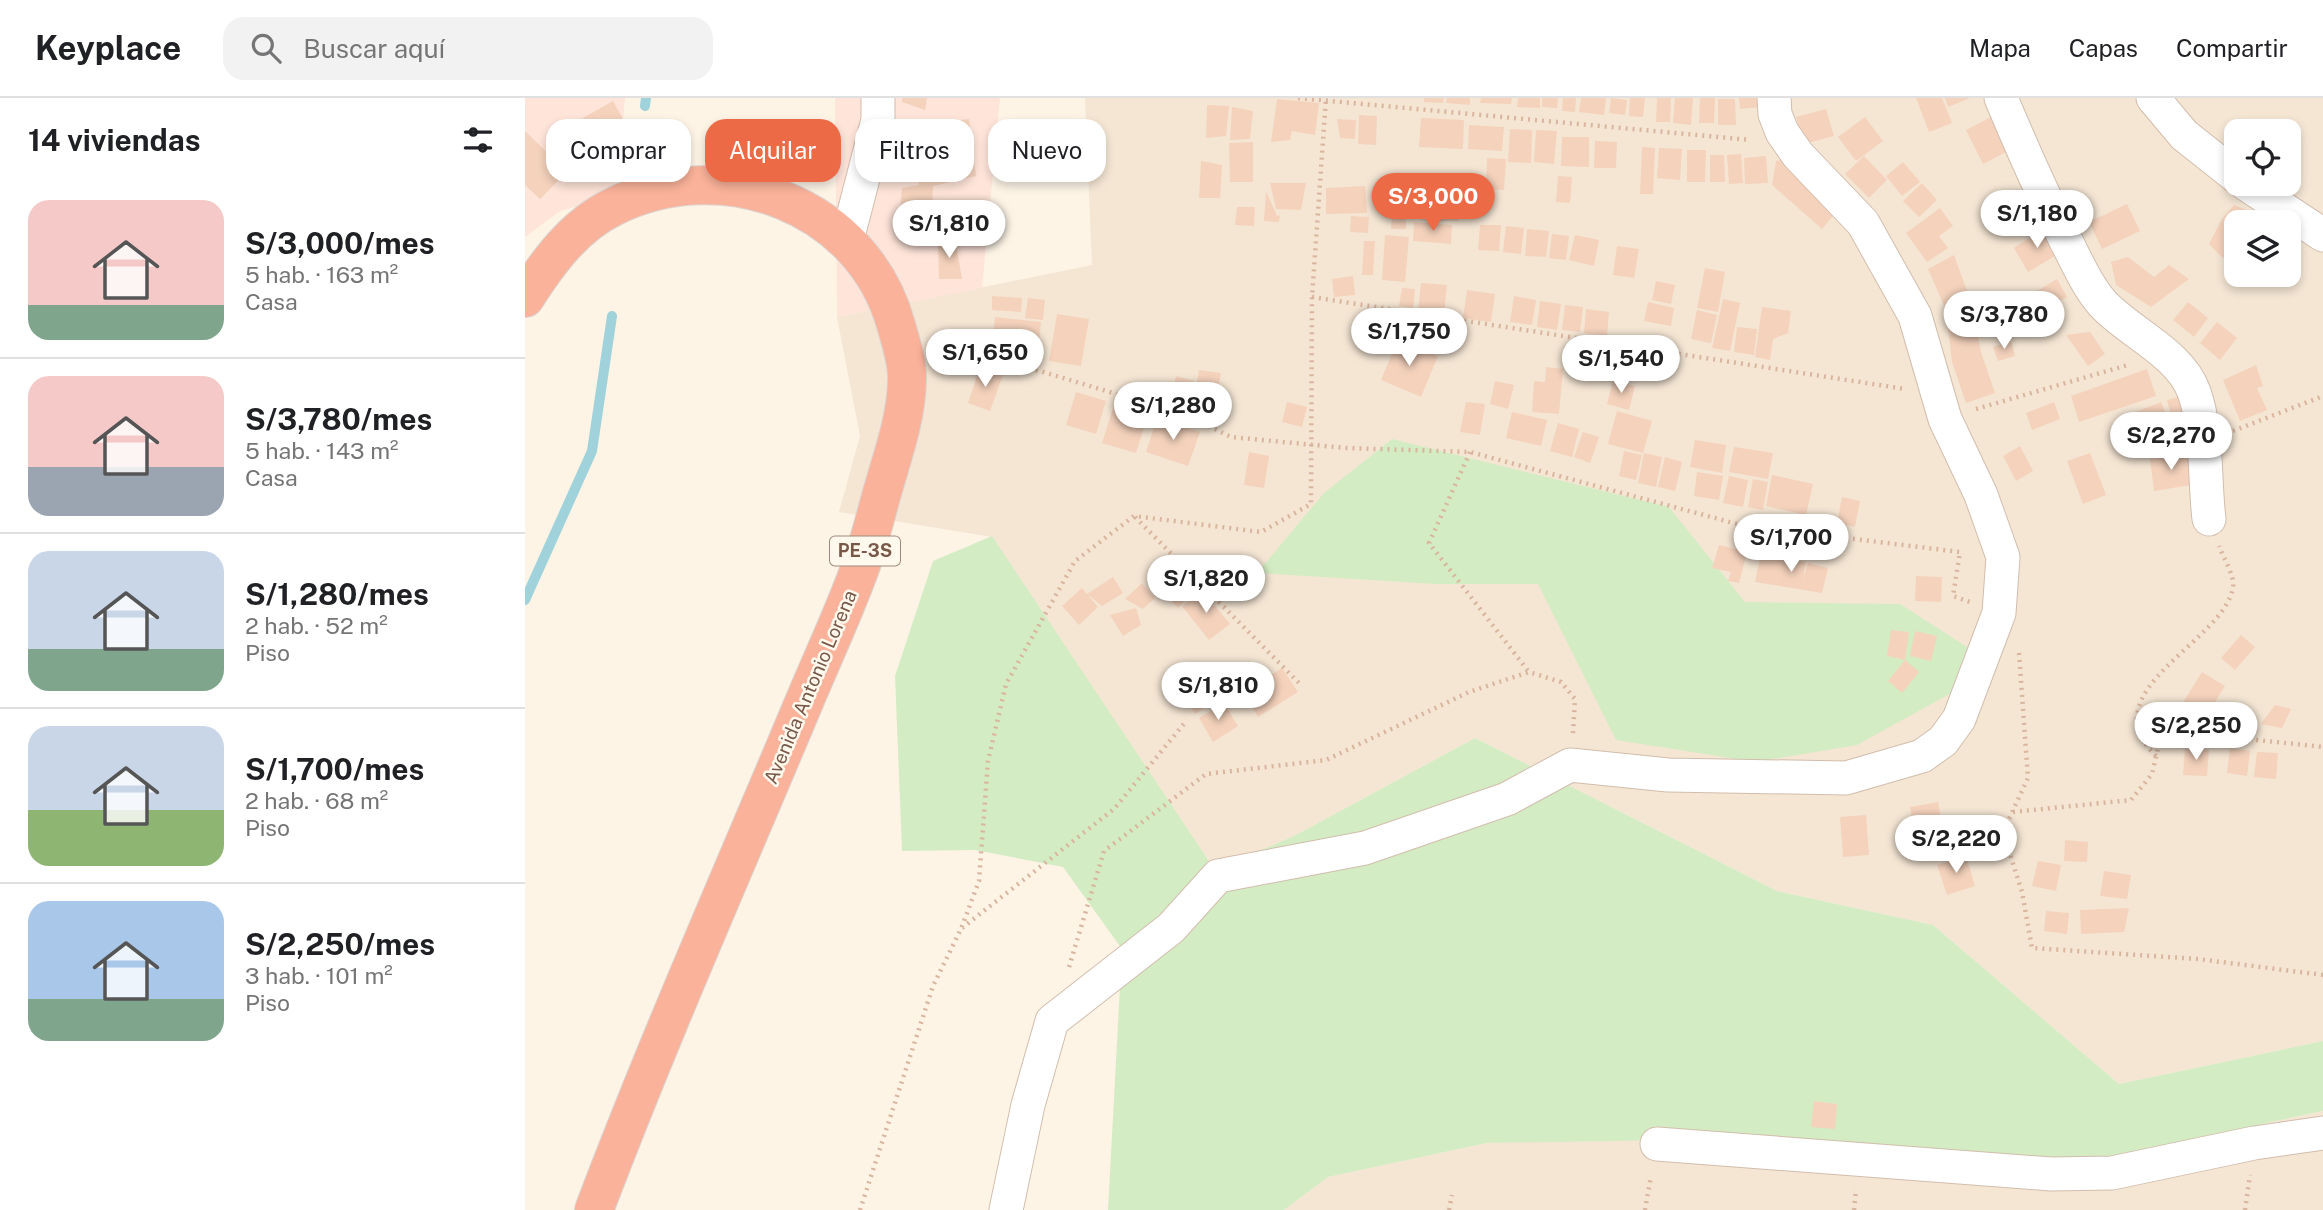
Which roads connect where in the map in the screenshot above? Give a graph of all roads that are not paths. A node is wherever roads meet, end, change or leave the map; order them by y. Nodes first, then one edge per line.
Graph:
1 (878, 98) edge
2 (1774, 98) edge
3 (2001, 98) edge
4 (2153, 98) edge
5 (2224, 167) edge
6 (2264, 196) edge
7 (2323, 234) edge
8 (846, 240) junction
9 (525, 298) edge
10 (2209, 519) road end
11 (2323, 1133) edge
12 (1657, 1144) dead end
13 (594, 1210) edge
14 (1006, 1210) edge

1 - 8 street
2 - 14 street
3 - 10 street
4 - 5 street
6 - 7 street
8 - 9 highway, Avenida Antonio Lorena / PE-3S
8 - 13 highway, Avenida Antonio Lorena / PE-3S
11 - 12 street

